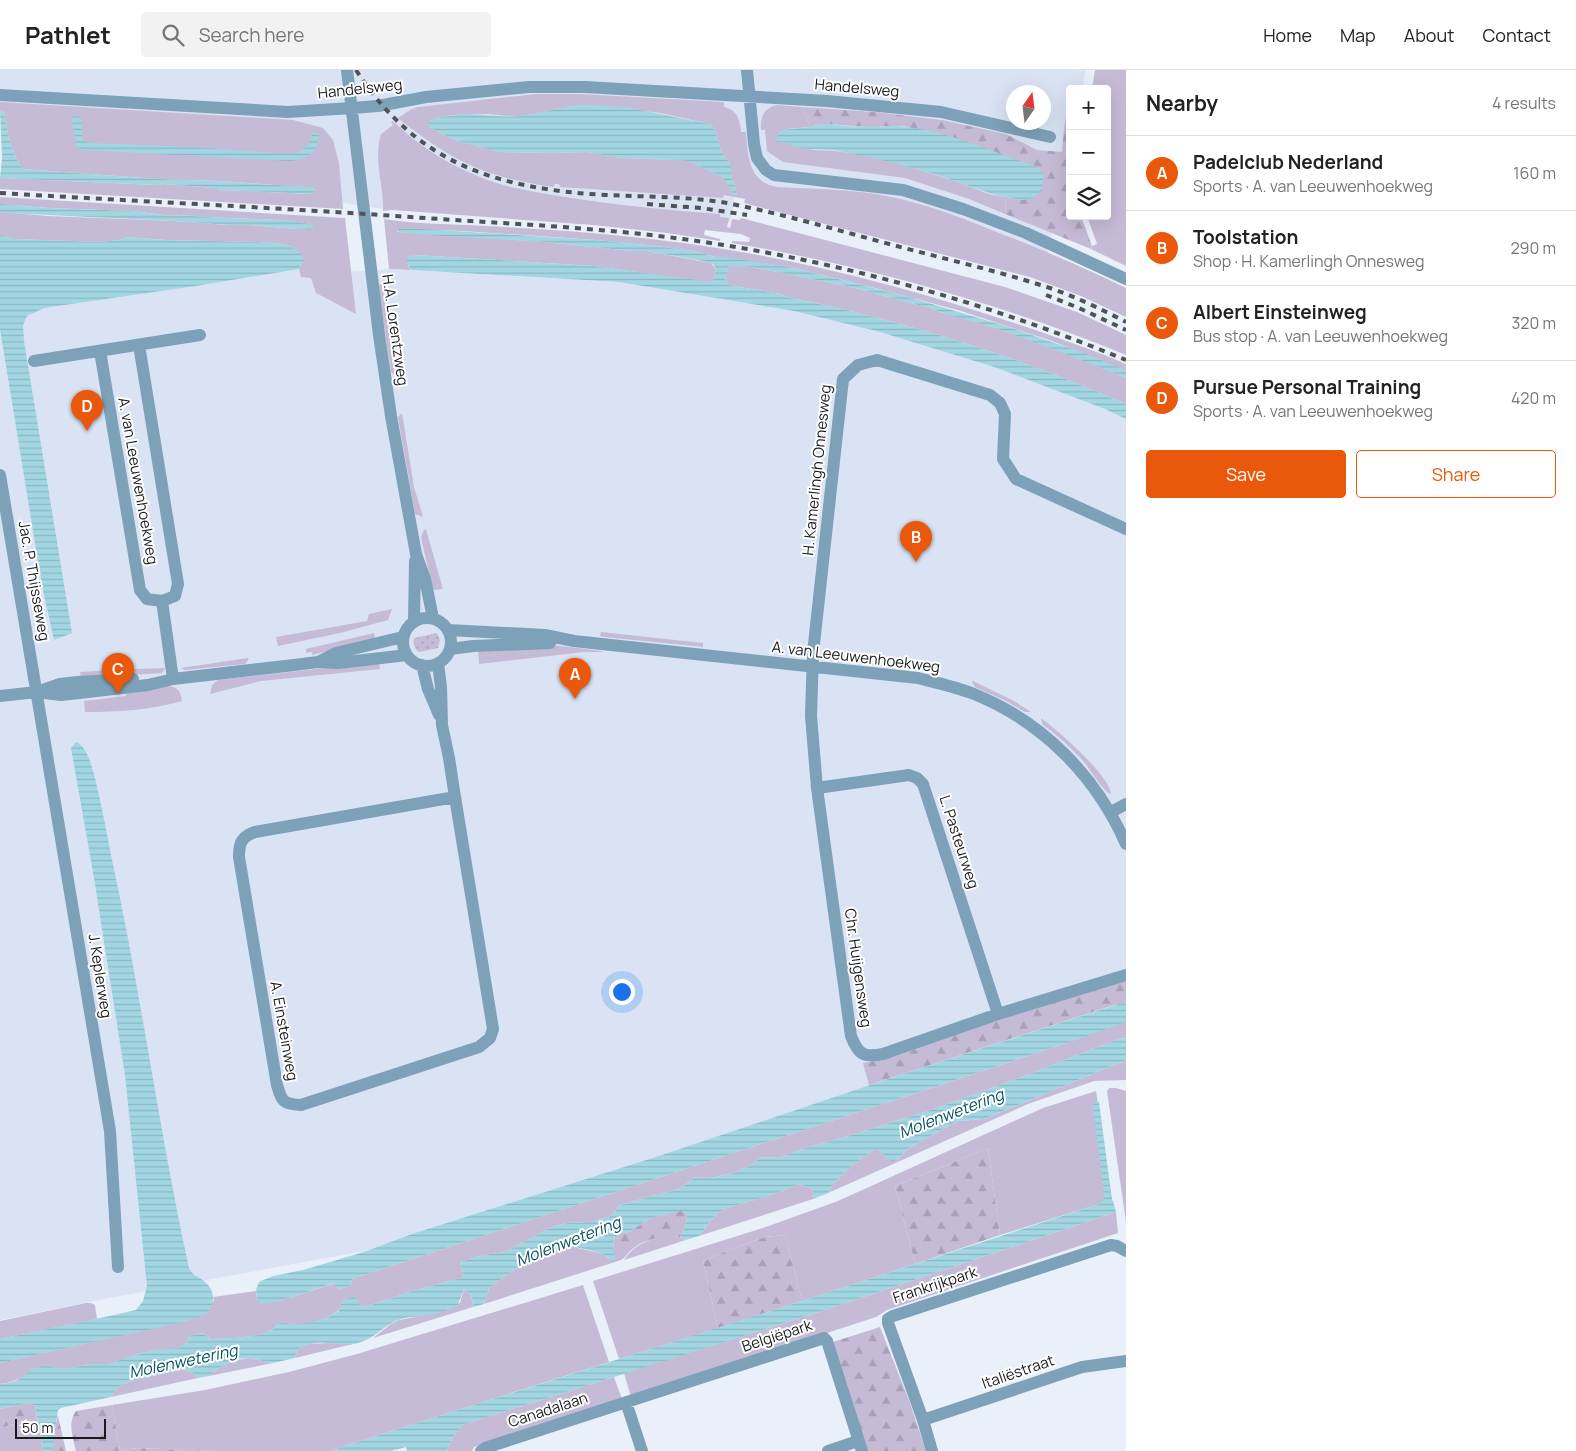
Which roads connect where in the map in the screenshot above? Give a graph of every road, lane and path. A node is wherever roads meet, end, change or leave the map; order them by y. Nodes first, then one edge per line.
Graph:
1 (347, 70) edge
2 (747, 70) edge
3 (0, 95) edge
4 (750, 97) junction
5 (352, 108) junction
6 (1050, 137) dead end
7 (1126, 279) edge
8 (200, 335) dead end
9 (139, 345) junction
10 (100, 351) junction
11 (34, 361) dead end
12 (0, 475) edge
13 (1126, 529) edge
14 (416, 554) junction
15 (162, 601) junction
16 (433, 618) junction
17 (414, 621) junction
18 (448, 630) junction
19 (403, 637) junction
20 (574, 641) junction
21 (450, 649) junction
22 (406, 655) junction
23 (318, 662) junction
24 (438, 664) junction
25 (422, 665) junction
26 (812, 666) junction
27 (173, 679) junction
28 (37, 692) junction
29 (0, 696) edge
30 (442, 725) junction
31 (816, 788) junction
32 (454, 798) junction
33 (1120, 807) edge
34 (1126, 844) edge
35 (1126, 975) edge
36 (998, 1014) junction
37 (1125, 1250) edge
38 (118, 1267) dead end
39 (1126, 1361) edge
40 (626, 1402) junction
41 (923, 1420) junction
42 (860, 1446) edge
43 (481, 1451) edge
44 (642, 1451) edge
45 (828, 1451) edge
46 (932, 1451) edge

1 - 5 street, H.A. Lorentzweg
2 - 4 street
3 - 5 street, Handelsweg
4 - 5 street, Handelsweg
4 - 6 street, Handelsweg
4 - 7 street
5 - 14 street, H.A. Lorentzweg
8 - 9 street
9 - 10 street
9 - 15 street, A. van Leeuwenhoekweg
10 - 11 street
10 - 15 street, A. van Leeuwenhoekweg
12 - 28 street, Jac. P. Thijsseweg
13 - 26 street, H. Kamerlingh Onnesweg
14 - 16 street, H.A. Lorentzweg
14 - 17 street, H.A. Lorentzweg
15 - 27 street
16 - 17 street
16 - 18 street
17 - 19 street
18 - 20 street, A. van Leeuwenhoekweg
18 - 21 street
19 - 22 street
19 - 23 street
20 - 21 street, A. van Leeuwenhoekweg
20 - 26 street, A. van Leeuwenhoekweg
21 - 24 street
22 - 23 street
22 - 25 street
23 - 27 street
24 - 25 street
24 - 30 street, A. Einsteinweg
25 - 30 street, A. Einsteinweg
26 - 31 street, Chr. Huijgensweg
26 - 33 street, A. van Leeuwenhoekweg
27 - 28 street
28 - 29 street
28 - 38 street, J. Keplerweg
30 - 32 street, A. Einsteinweg
31 - 36 street, L. Pasteurweg
31 - 36 street, Chr. Huijgensweg
32 - 32 street, A. Einsteinweg
33 - 34 street, A. van Leeuwenhoekweg
35 - 36 street, Chr. Huijgensweg
37 - 41 street, Frankrijkpark
39 - 41 street, Italiëstraat
40 - 42 street, Belgiëpark
40 - 43 street, Canadalaan
40 - 44 street
41 - 46 street, Frankrijkpark
42 - 45 street

